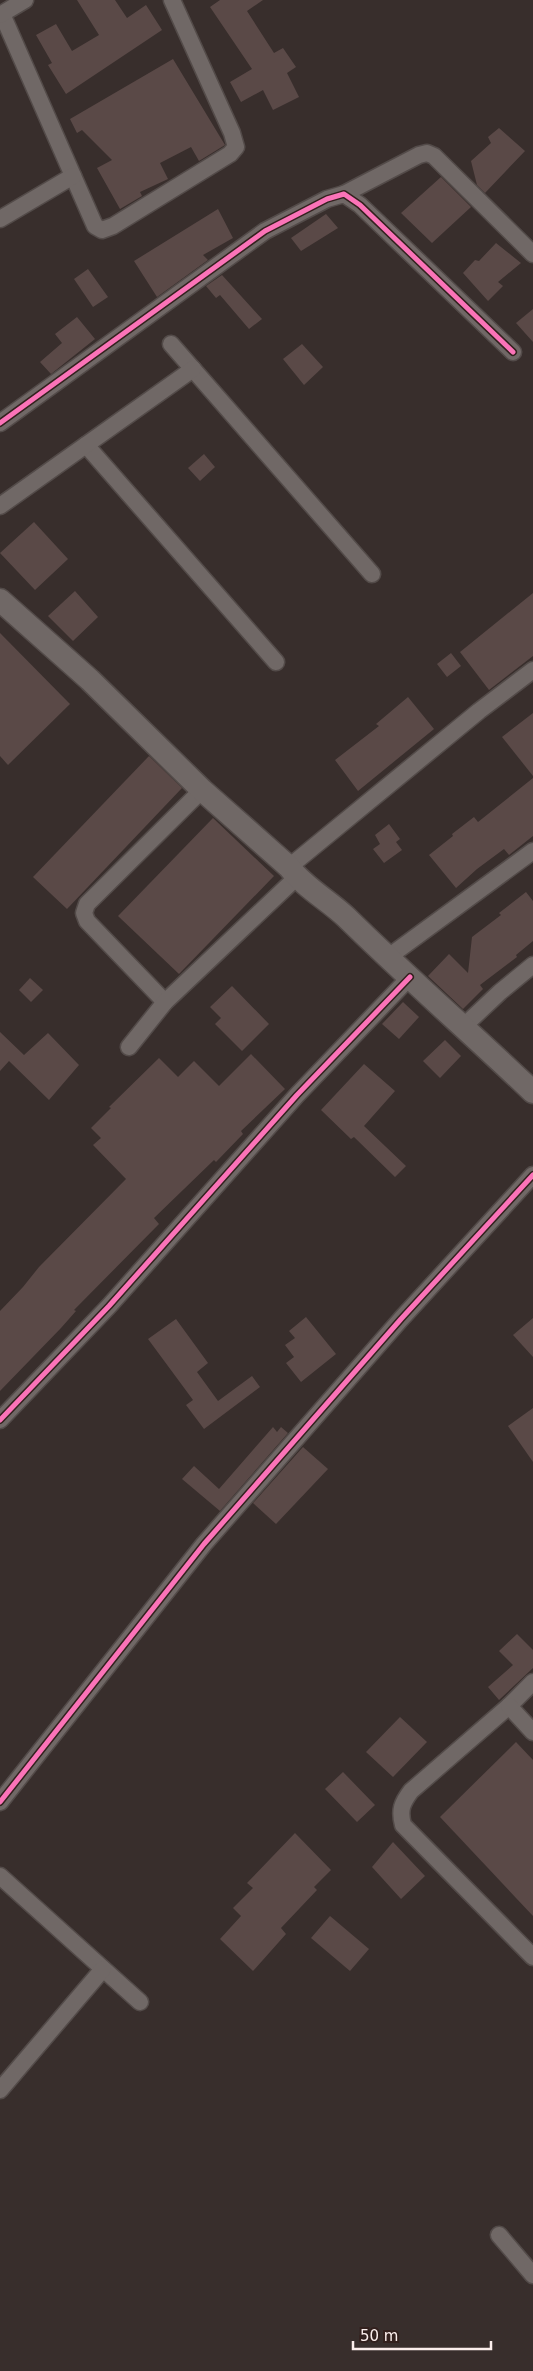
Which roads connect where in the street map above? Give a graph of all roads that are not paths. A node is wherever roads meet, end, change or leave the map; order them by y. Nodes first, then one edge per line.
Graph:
1 (25, 0) edge
2 (172, 0) edge
3 (1, 14) edge
4 (73, 176) junction
5 (344, 194) junction
6 (0, 219) edge
7 (533, 254) edge
8 (170, 344) dead end
9 (512, 352) dead end
10 (193, 369) junction
11 (0, 423) edge
12 (86, 445) junction
13 (0, 506) edge
14 (372, 574) dead end
15 (0, 600) edge
16 (276, 662) dead end
17 (533, 670) edge
18 (202, 790) junction
19 (533, 851) edge
20 (293, 872) junction
21 (387, 958) junction
22 (533, 965) edge
23 (410, 977) junction
24 (166, 1002) junction
25 (464, 1026) junction
26 (129, 1047) dead end
27 (533, 1092) edge
28 (533, 1175) edge
29 (0, 1420) edge
30 (533, 1682) edge
31 (509, 1706) junction
32 (533, 1732) edge
33 (0, 1802) edge
34 (1, 1878) edge
35 (533, 1957) edge
36 (103, 1969) junction
37 (140, 2002) dead end
38 (0, 2090) edge
39 (499, 2235) dead end
40 (533, 2276) edge

1 - 3 street
2 - 4 street
3 - 4 street
4 - 6 street
5 - 7 street
5 - 9 street
5 - 11 street
8 - 10 street
10 - 12 street
10 - 14 street
12 - 13 street
12 - 16 street
15 - 18 main road
17 - 20 street
18 - 20 main road
18 - 24 street
19 - 21 street
20 - 21 main road
20 - 24 street
21 - 23 main road
22 - 25 street
23 - 25 main road
23 - 29 street
24 - 26 street
25 - 27 main road
28 - 33 street
30 - 31 street
31 - 32 street
31 - 35 street
34 - 36 street
36 - 37 street
36 - 38 street
39 - 40 street

